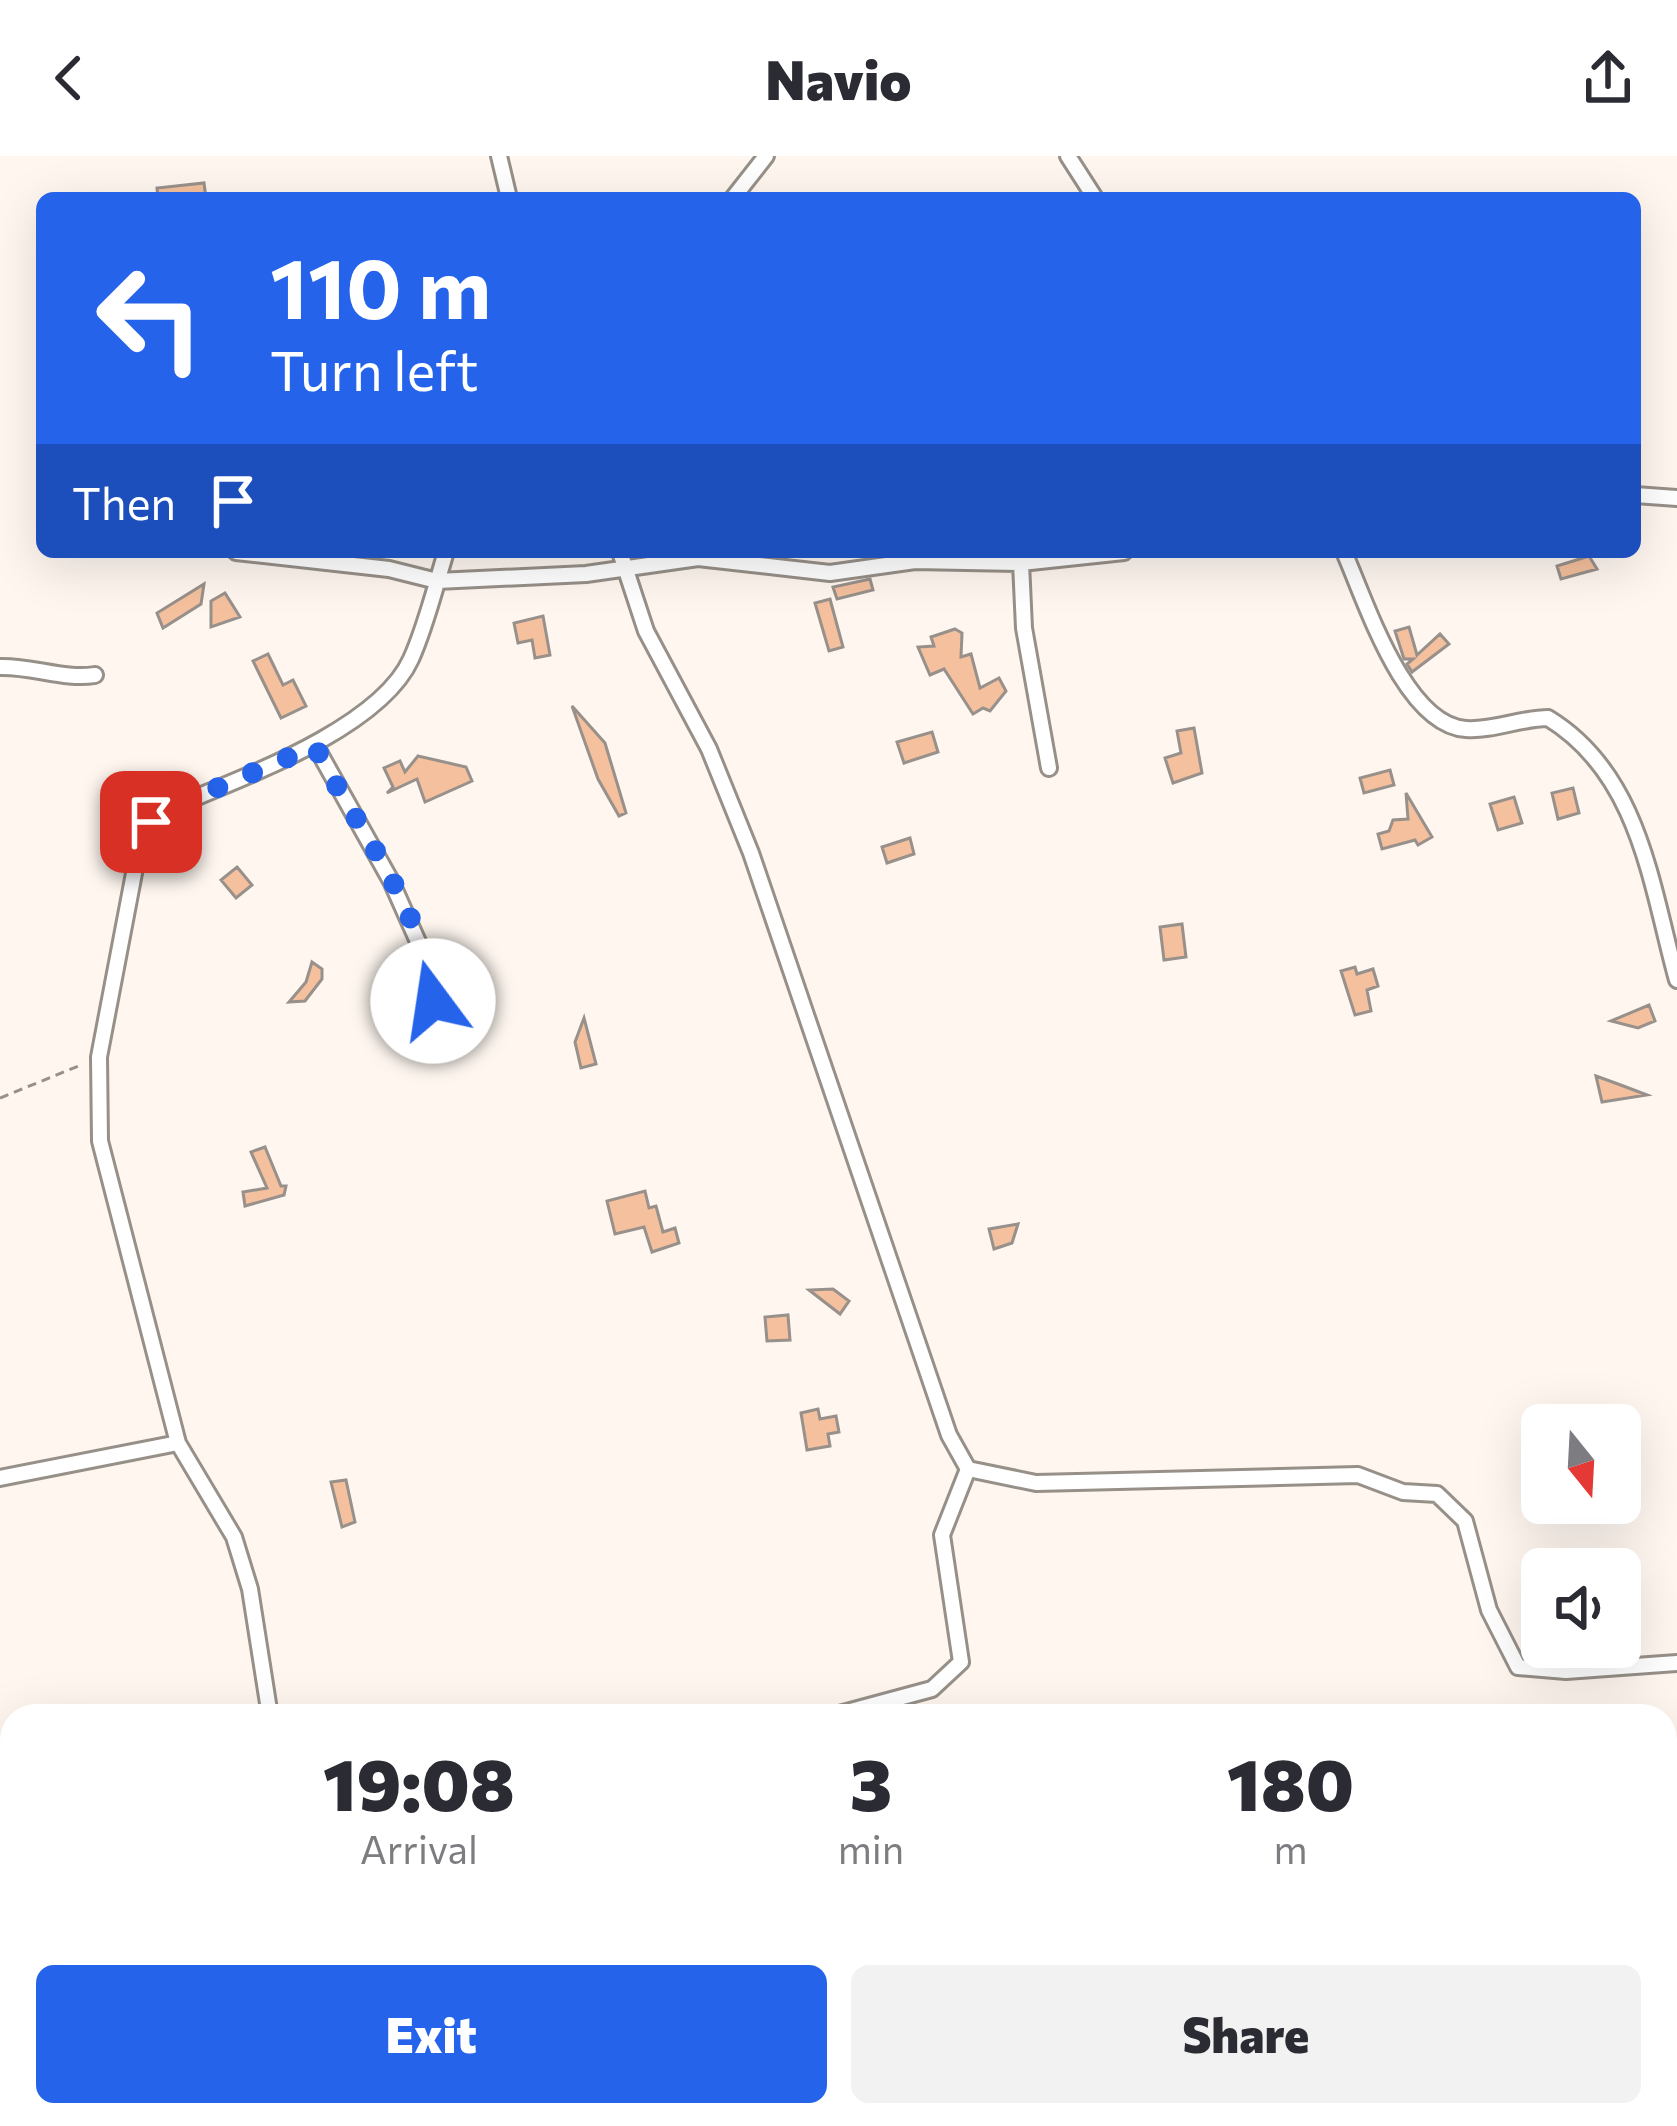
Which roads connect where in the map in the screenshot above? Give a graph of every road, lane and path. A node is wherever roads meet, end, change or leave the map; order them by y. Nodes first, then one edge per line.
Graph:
1 (499, 156) edge
2 (766, 156) edge
3 (1068, 156) edge
4 (508, 192) edge
5 (738, 192) edge
6 (1091, 192) edge
7 (1641, 495) edge
8 (1677, 498) edge
9 (290, 558) edge
10 (444, 558) edge
11 (623, 558) edge
12 (1068, 558) edge
13 (1347, 558) edge
14 (1021, 563) junction
15 (627, 568) junction
16 (437, 581) junction
17 (0, 667) edge
18 (95, 675) dead end
19 (315, 746) junction
20 (1049, 768) dead end
21 (1677, 980) edge
22 (436, 1031) dead end
23 (99, 1057) junction
24 (0, 1098) edge
25 (178, 1443) junction
26 (968, 1469) junction
27 (0, 1478) edge
28 (1677, 1663) edge
29 (268, 1704) edge
30 (876, 1704) edge

1 - 4 street
2 - 5 street
3 - 6 street
7 - 8 street
9 - 16 street
10 - 16 street
11 - 15 street
12 - 14 street
13 - 21 street
14 - 15 street
14 - 20 street
15 - 16 street
15 - 26 street
16 - 19 street
17 - 18 street
19 - 22 street
19 - 23 street
23 - 24 path
23 - 25 street
25 - 27 street
25 - 29 street
26 - 28 street
26 - 30 street

